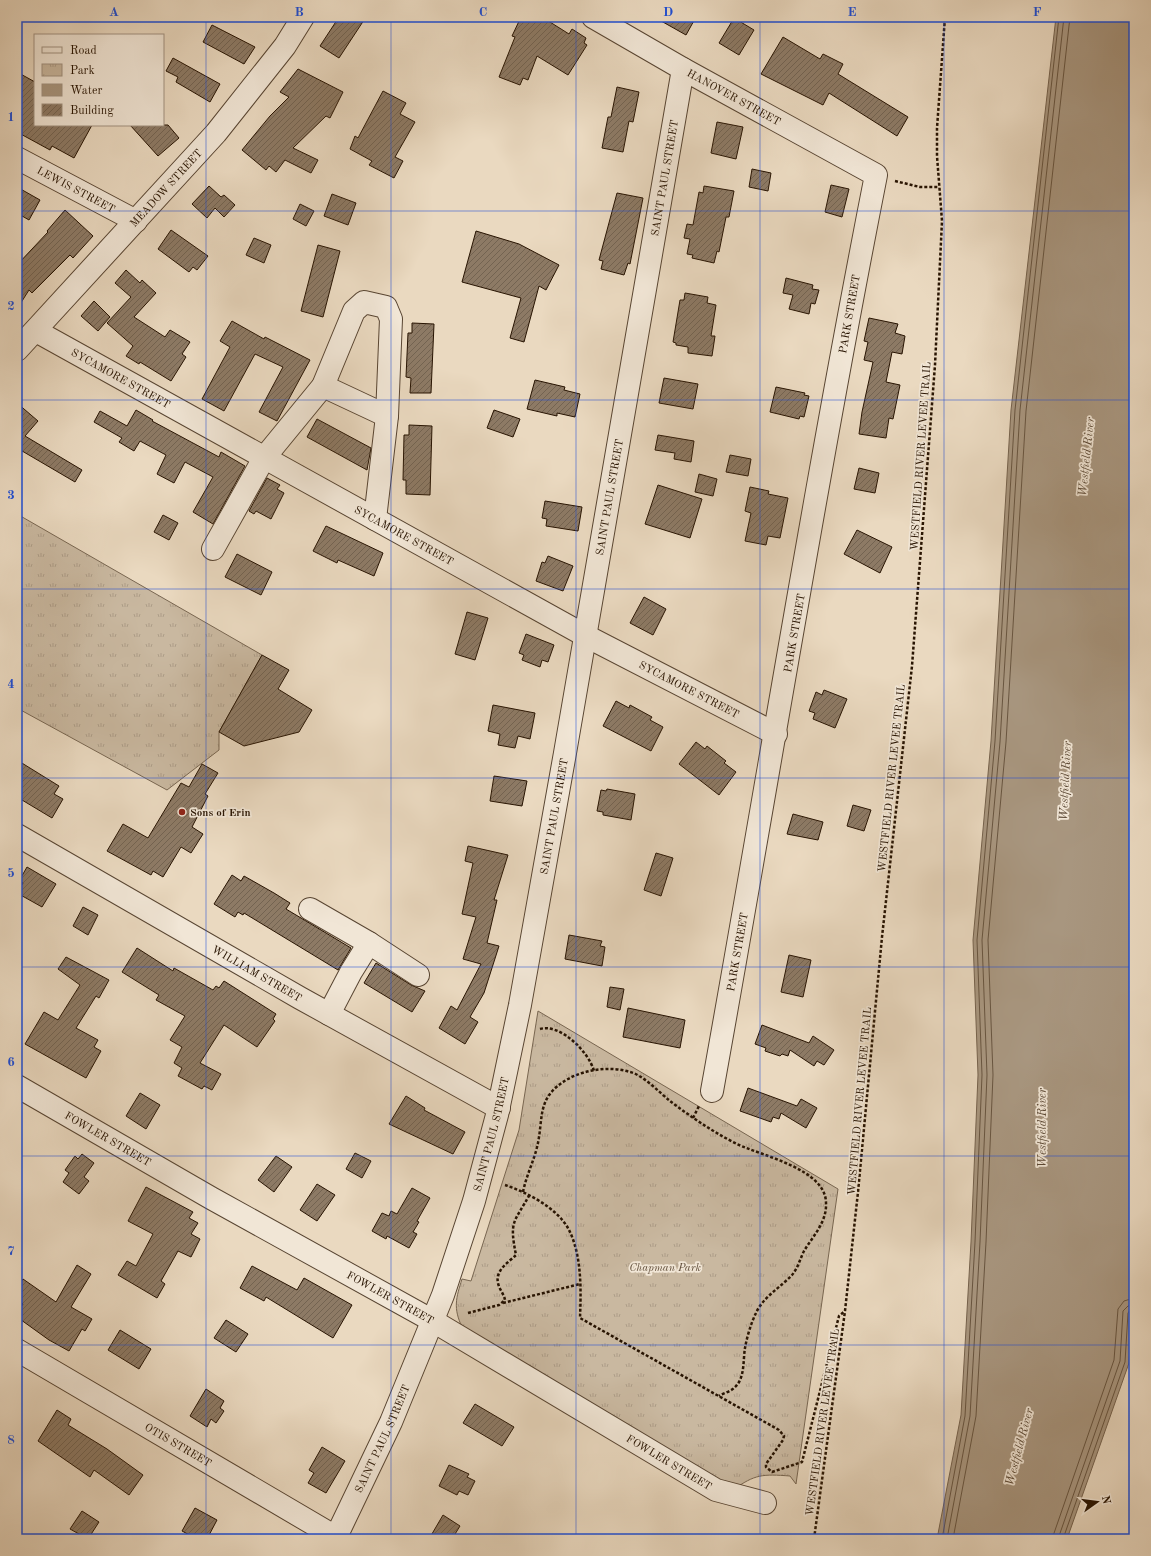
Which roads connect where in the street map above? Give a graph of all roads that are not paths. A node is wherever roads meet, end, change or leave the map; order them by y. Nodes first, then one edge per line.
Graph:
1 (303, 17) edge
2 (593, 17) edge
3 (683, 69) junction
4 (17, 158) edge
5 (876, 175) joint
6 (136, 221) junction
7 (36, 331) junction
8 (17, 350) edge
9 (324, 386) junction
10 (387, 416) junction
11 (264, 458) junction
12 (375, 518) junction
13 (213, 549) dead end
14 (586, 636) junction
15 (776, 734) junction
16 (17, 835) edge
17 (310, 909) dead end
18 (369, 943) junction
19 (418, 975) dead end
20 (328, 1014) junction
21 (17, 1086) edge
22 (712, 1091) dead end
23 (499, 1108) junction
24 (433, 1322) junction
25 (17, 1350) edge
26 (765, 1503) dead end
27 (337, 1538) edge

1 - 6 street, MEADOW STREET
2 - 3 street, HANOVER STREET
3 - 5 street, HANOVER STREET
3 - 14 street, SAINT PAUL STREET
4 - 6 street, LEWIS STREET
5 - 15 street, PARK STREET
6 - 7 street, MEADOW STREET
7 - 8 street, MEADOW STREET
7 - 11 street, SYCAMORE STREET
9 - 10 street
9 - 10 street
9 - 11 street
10 - 12 street
11 - 12 street, SYCAMORE STREET
11 - 13 street
12 - 14 street, SYCAMORE STREET
14 - 15 street, SYCAMORE STREET
14 - 23 street, SAINT PAUL STREET
15 - 22 street, PARK STREET
16 - 20 street, WILLIAM STREET
17 - 18 street
18 - 19 street
18 - 20 street
20 - 23 street, WILLIAM STREET
21 - 24 street, FOWLER STREET
23 - 24 street, SAINT PAUL STREET
24 - 26 street, FOWLER STREET
24 - 27 street, SAINT PAUL STREET
25 - 27 street, OTIS STREET

